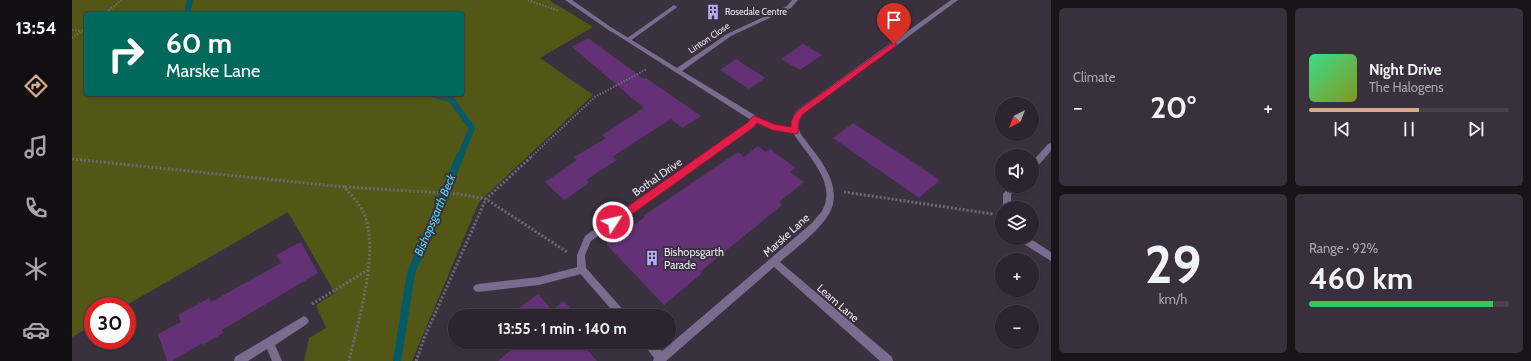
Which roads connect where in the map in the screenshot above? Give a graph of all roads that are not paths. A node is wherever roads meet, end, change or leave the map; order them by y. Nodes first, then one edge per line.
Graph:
1 (568, 0) edge
2 (795, 0) edge
3 (956, 0) edge
4 (674, 7) dead end
5 (628, 40) junction
6 (677, 71) junction
7 (755, 119) junction
8 (795, 131) junction
9 (1051, 146) edge
10 (1039, 159) edge
11 (1033, 245) edge
12 (1051, 257) edge
13 (774, 262) junction
14 (582, 270) junction
15 (478, 288) dead end
16 (617, 309) edge
17 (304, 322) dead end
18 (269, 343) junction
19 (652, 349) edge
20 (660, 360) edge
21 (239, 361) edge
22 (277, 361) edge
23 (888, 361) edge

1 - 5 street
2 - 6 street, Linton Close
3 - 8 street
4 - 5 street
5 - 6 street
6 - 7 street
7 - 8 street
7 - 14 street, Bothal Drive
8 - 13 street, Marske Lane
9 - 10 street
11 - 12 street
13 - 20 street, Marske Lane
13 - 23 street, Leam Lane
14 - 15 street
14 - 16 street
17 - 18 street
18 - 21 street
18 - 22 street
19 - 20 street

